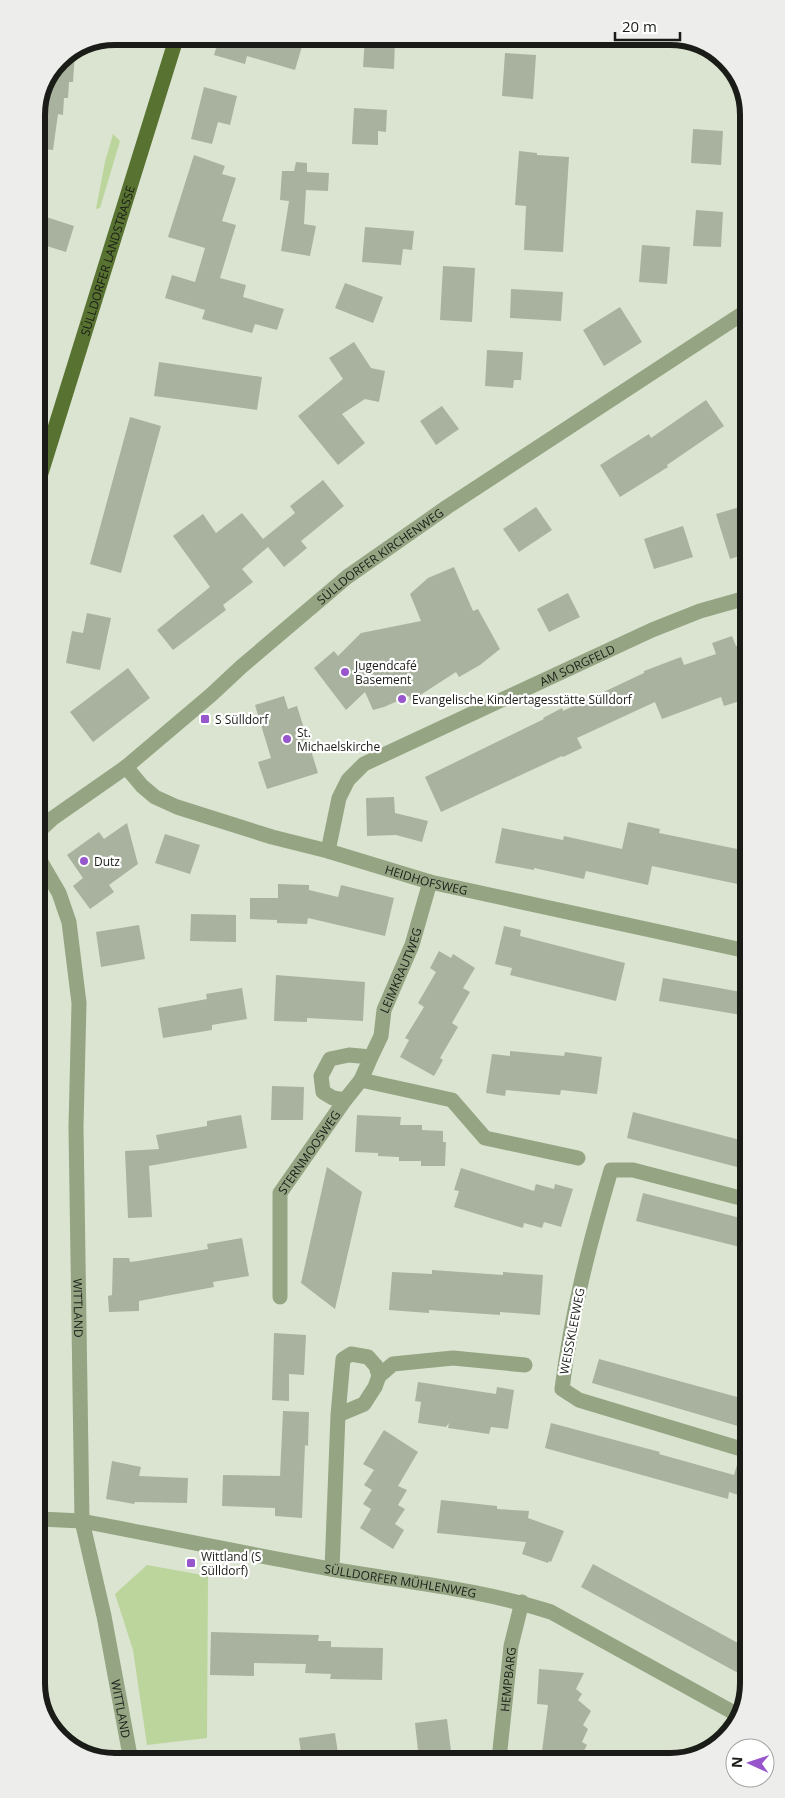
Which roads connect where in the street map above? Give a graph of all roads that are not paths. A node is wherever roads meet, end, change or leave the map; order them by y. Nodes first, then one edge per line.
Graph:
1 (174, 45) edge
2 (740, 315) edge
3 (45, 460) edge
4 (740, 600) edge
5 (126, 766) junction
6 (46, 818) edge
7 (328, 851) junction
8 (45, 869) edge
9 (430, 882) junction
10 (740, 949) edge
11 (371, 1057) junction
12 (361, 1080) junction
13 (345, 1100) junction
14 (578, 1158) dead end
15 (740, 1198) edge
16 (280, 1297) dead end
17 (525, 1365) dead end
18 (379, 1376) junction
19 (338, 1415) junction
20 (740, 1449) edge
21 (45, 1519) edge
22 (82, 1521) junction
23 (332, 1569) junction
24 (522, 1602) junction
25 (733, 1713) edge
26 (130, 1753) edge
27 (500, 1753) edge

1 - 3 main road, SÜLLDORFER LANDSTRASSE
2 - 5 street, SÜLLDORFER KIRCHENWEG
4 - 7 street, AM SORGFELD
5 - 6 street, SÜLLDORFER KIRCHENWEG
5 - 7 street, HEIDHOFSWEG
7 - 9 street, HEIDHOFSWEG
8 - 22 street, WITTLAND
9 - 10 street, HEIDHOFSWEG
9 - 11 street, LEIMKRAUTWEG
11 - 12 street, LEIMKRAUTWEG
11 - 13 street
12 - 13 street, LEIMKRAUTWEG
12 - 14 street
13 - 16 street, STERNMOOSWEG
15 - 20 street, WEISSKLEEWEG
17 - 18 street
18 - 19 street
18 - 19 street
19 - 23 street
21 - 22 street, SÜLLDORFER MÜHLENWEG
22 - 23 street, SÜLLDORFER MÜHLENWEG
22 - 26 street, WITTLAND
23 - 24 street, SÜLLDORFER MÜHLENWEG
24 - 25 street, SÜLLDORFER MÜHLENWEG
24 - 27 street, HEMPBARG

